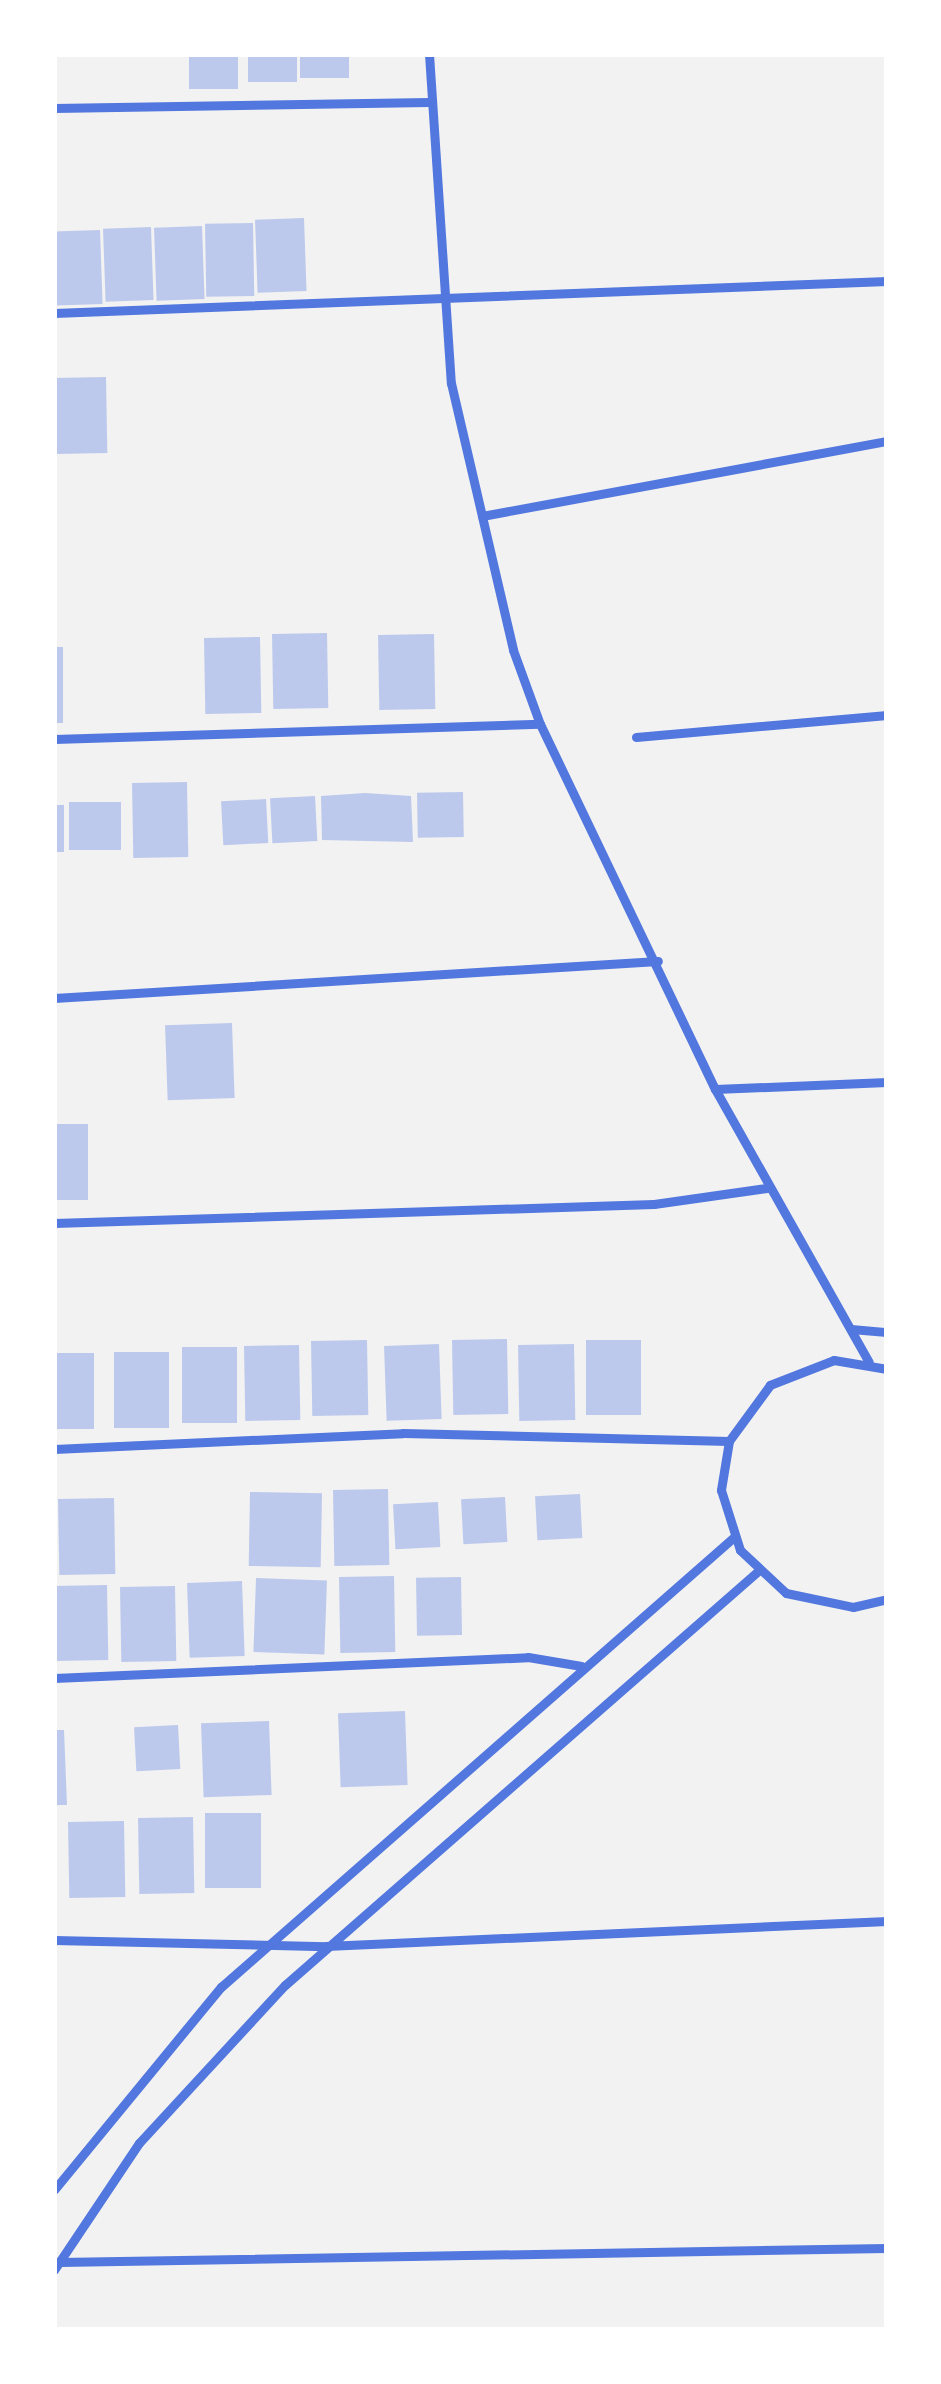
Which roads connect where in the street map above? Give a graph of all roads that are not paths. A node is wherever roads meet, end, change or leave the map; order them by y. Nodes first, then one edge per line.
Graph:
1 (429, 54) edge
2 (429, 101) junction
3 (54, 108) edge
4 (887, 281) edge
5 (442, 295) junction
6 (54, 313) edge
7 (887, 441) edge
8 (482, 516) junction
9 (887, 716) edge
10 (540, 724) junction
11 (636, 737) dead end
12 (54, 740) edge
13 (658, 961) junction
14 (54, 998) edge
15 (887, 1082) edge
16 (715, 1089) junction
17 (767, 1187) junction
18 (54, 1222) edge
19 (851, 1329) junction
20 (887, 1332) edge
21 (869, 1363) junction
22 (887, 1369) edge
23 (729, 1441) junction
24 (54, 1449) edge
25 (733, 1538) junction
26 (758, 1571) junction
27 (887, 1599) edge
28 (580, 1666) junction
29 (54, 1678) edge
30 (887, 1922) edge
31 (54, 1940) edge
32 (271, 1944) junction
33 (326, 1946) junction
34 (58, 2178) edge
35 (54, 2190) edge
36 (887, 2248) edge
37 (56, 2266) edge

1 - 2 lane
2 - 3 lane
2 - 5 lane
4 - 5 lane
5 - 6 lane
5 - 8 lane
7 - 8 lane
8 - 10 lane
9 - 11 lane
10 - 12 lane
10 - 13 lane
13 - 14 lane
13 - 16 lane
15 - 16 lane
16 - 17 lane
17 - 18 lane
17 - 19 lane
19 - 20 lane
19 - 21 lane
21 - 22 lane
21 - 23 lane
23 - 24 lane
23 - 25 lane
25 - 26 lane
25 - 28 lane
26 - 27 lane
26 - 33 lane
28 - 29 lane
28 - 32 lane
30 - 33 lane
31 - 32 lane
32 - 33 lane
32 - 34 lane
33 - 37 lane
34 - 35 lane
36 - 37 lane

